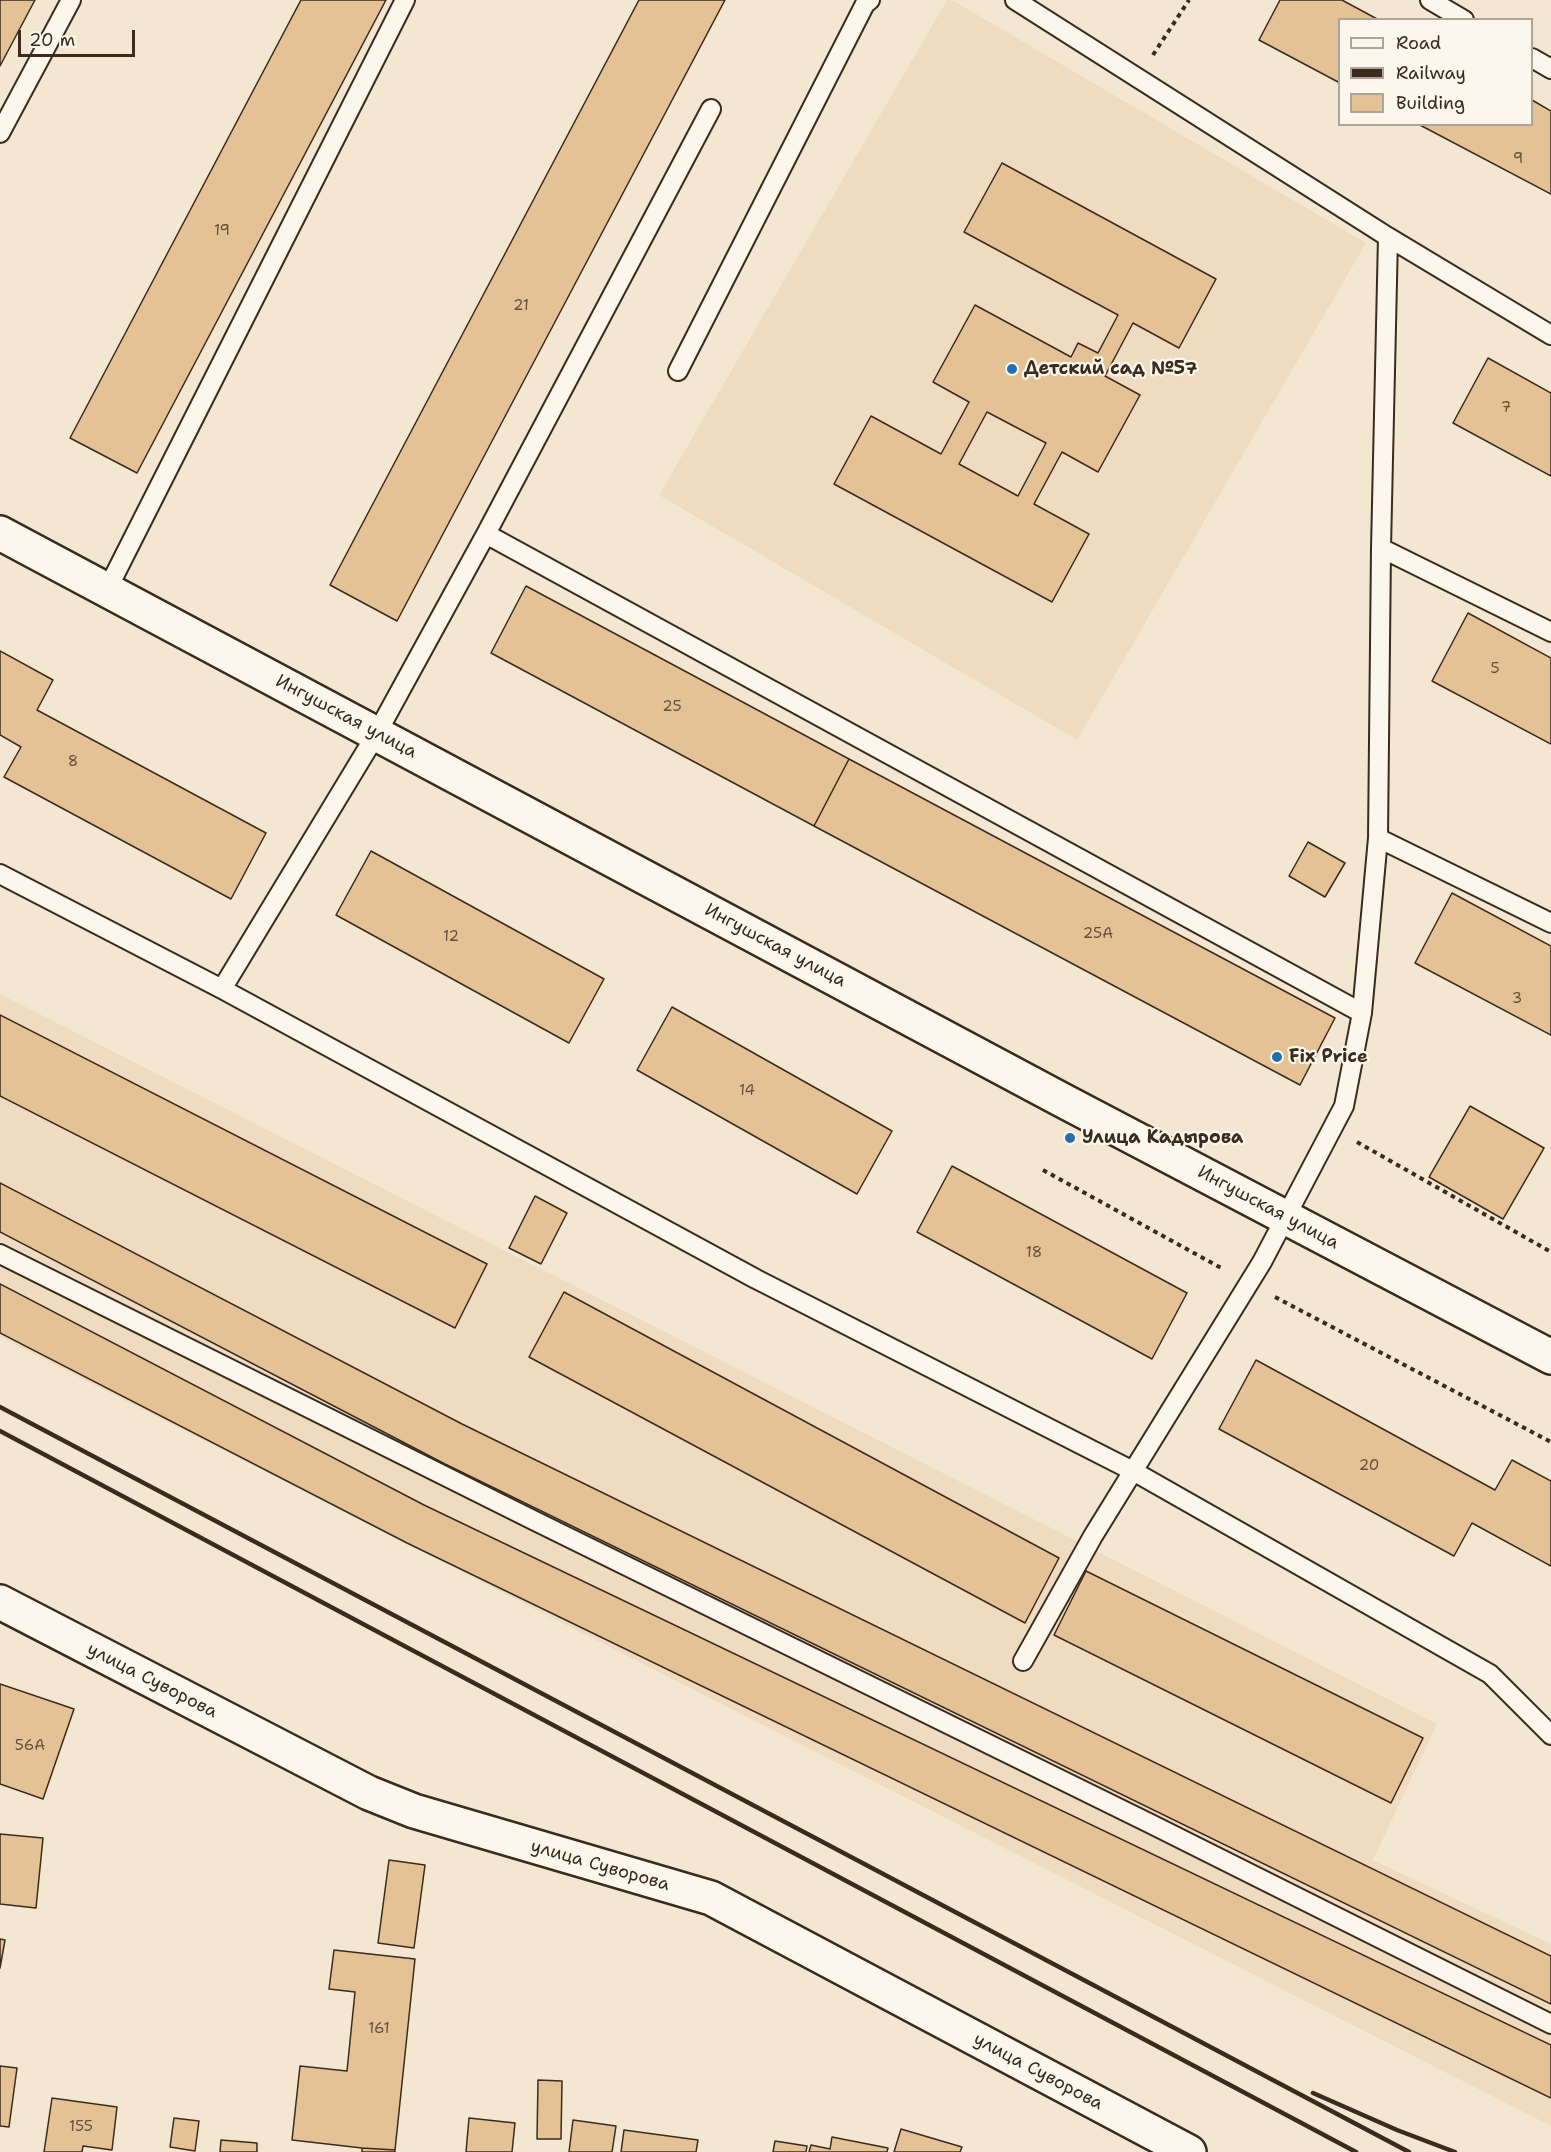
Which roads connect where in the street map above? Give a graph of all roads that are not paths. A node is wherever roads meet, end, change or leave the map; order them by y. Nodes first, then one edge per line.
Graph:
1 (71, 0) edge
2 (405, 0) edge
3 (870, 0) edge
4 (1015, 0) edge
5 (1430, 0) edge
6 (1461, 18) edge
7 (1533, 59) edge
8 (1551, 69) edge
9 (711, 109) dead end
10 (0, 133) edge
11 (1388, 237) junction
12 (1551, 335) edge
13 (678, 371) dead end
14 (0, 533) edge
15 (486, 534) junction
16 (1381, 548) junction
17 (107, 590) junction
18 (1551, 632) edge
19 (377, 733) junction
20 (1378, 838) junction
21 (0, 874) edge
22 (1551, 923) edge
23 (222, 989) junction
24 (1362, 1013) junction
25 (1284, 1217) junction
26 (0, 1254) edge
27 (1551, 1357) edge
28 (1133, 1471) junction
29 (0, 1602) edge
30 (1023, 1661) dead end
31 (1551, 1736) edge
32 (1551, 2025) edge
33 (1189, 2152) edge

1 - 10 lane
2 - 17 lane
3 - 13 lane
4 - 11 lane
5 - 6 lane
7 - 8 lane
9 - 15 lane
11 - 12 lane
11 - 16 lane
14 - 17 street, Ингушская улица
15 - 19 lane
15 - 24 lane
16 - 18 lane
16 - 20 lane
17 - 19 street, Ингушская улица
19 - 23 lane
19 - 25 street, Ингушская улица
20 - 22 lane
20 - 24 lane
21 - 23 lane
23 - 28 lane
24 - 25 lane
25 - 27 street, Ингушская улица
25 - 28 lane
26 - 32 lane
28 - 30 lane
28 - 31 lane
29 - 33 street, улица Суворова

